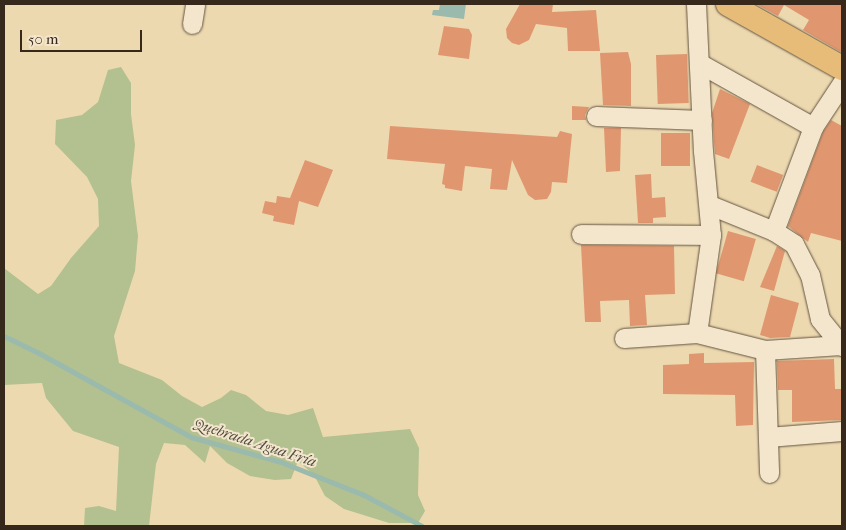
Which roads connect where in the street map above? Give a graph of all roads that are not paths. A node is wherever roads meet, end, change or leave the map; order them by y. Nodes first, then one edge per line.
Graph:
1 (195, 4) edge
2 (696, 4) edge
3 (728, 4) edge
4 (192, 24) dead end
5 (699, 63) junction
6 (842, 68) edge
7 (842, 83) edge
8 (596, 116) dead end
9 (702, 120) junction
10 (813, 127) junction
11 (710, 205) junction
12 (774, 231) junction
13 (580, 234) dead end
14 (712, 235) junction
15 (697, 333) junction
16 (624, 338) dead end
17 (842, 346) edge
18 (765, 350) junction
19 (842, 431) edge
20 (768, 437) junction
21 (769, 474) dead end

1 - 4 street
2 - 5 street
3 - 6 main road
5 - 9 street
5 - 10 street
7 - 10 street
8 - 9 street
9 - 11 street
10 - 12 street
11 - 12 street
11 - 14 street
12 - 17 street
13 - 14 street
14 - 15 street
15 - 16 street
15 - 18 street
17 - 18 street
18 - 20 street
19 - 20 street
20 - 21 street

